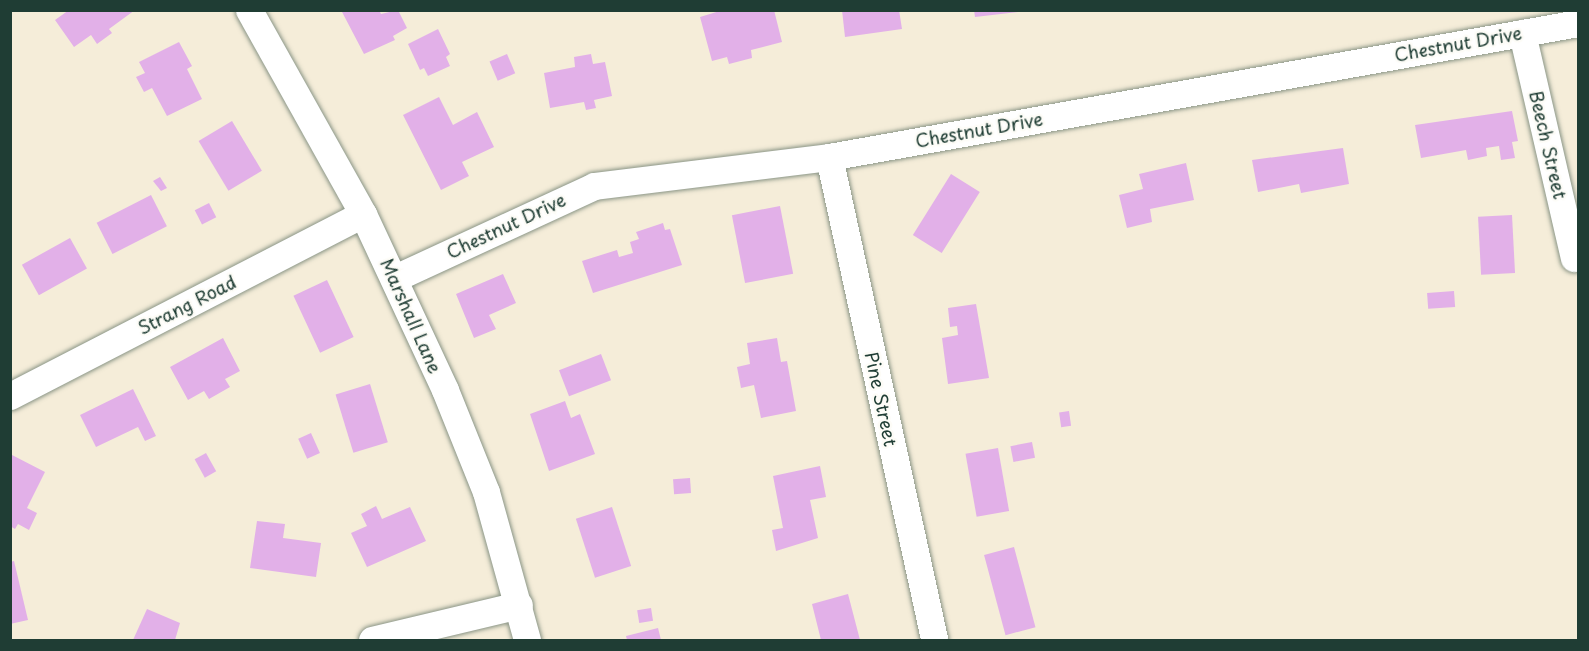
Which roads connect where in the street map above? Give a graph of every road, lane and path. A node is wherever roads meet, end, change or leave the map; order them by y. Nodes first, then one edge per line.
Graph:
1 (249, 10) edge
2 (1578, 23) edge
3 (1522, 33) junction
4 (829, 157) junction
5 (363, 214) junction
6 (1574, 258) dead end
7 (395, 278) junction
8 (10, 396) edge
9 (519, 605) junction
10 (372, 640) edge
11 (527, 640) edge
12 (934, 640) edge

1 - 5 street, Marshall Lane
2 - 3 street, Chestnut Drive
3 - 4 street, Chestnut Drive
3 - 6 street, Beech Street
4 - 7 street, Chestnut Drive
4 - 12 street, Pine Street
5 - 7 street, Marshall Lane
5 - 8 street, Strang Road
7 - 9 street, Marshall Lane
9 - 10 street
9 - 11 street, Marshall Lane

